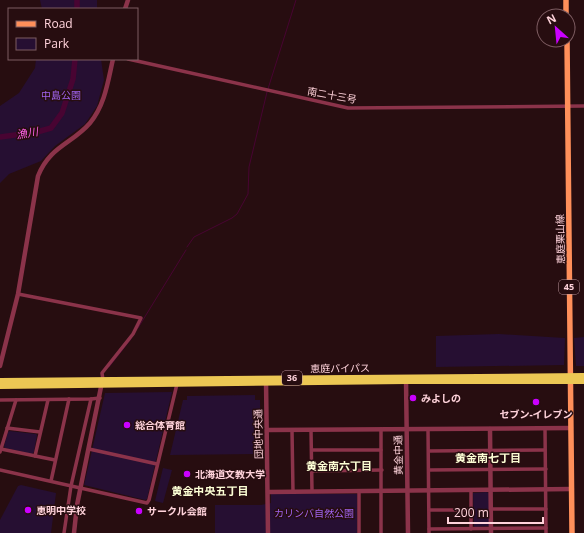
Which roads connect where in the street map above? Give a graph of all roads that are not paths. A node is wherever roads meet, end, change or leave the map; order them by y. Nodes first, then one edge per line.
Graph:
1 (567, 48) edge
2 (113, 60) edge
3 (133, 60) edge
4 (567, 106) junction
5 (584, 106) edge
6 (18, 294) junction
7 (0, 366) edge
8 (584, 376) edge
9 (570, 378) junction
10 (406, 379) junction
11 (0, 381) edge
12 (266, 381) junction
13 (584, 381) edge
14 (102, 382) junction
15 (177, 384) junction
16 (0, 386) edge
17 (100, 398) junction
18 (90, 399) junction
19 (0, 400) edge
20 (16, 400) junction
21 (48, 400) junction
22 (69, 400) junction
23 (7, 428) junction
24 (545, 428) junction
25 (571, 428) junction
26 (381, 429) junction
27 (407, 429) junction
28 (428, 429) junction
29 (490, 429) junction
30 (267, 430) junction
31 (292, 430) junction
32 (311, 430) junction
33 (40, 432) junction
34 (89, 449) junction
35 (0, 450) edge
36 (312, 450) junction
37 (381, 450) junction
38 (490, 450) junction
39 (545, 450) junction
40 (429, 451) junction
41 (35, 456) junction
42 (55, 460) junction
43 (157, 464) junction
44 (546, 469) junction
45 (0, 470) edge
46 (382, 470) junction
47 (429, 470) junction
48 (490, 470) junction
49 (312, 471) junction
50 (51, 481) junction
51 (71, 486) junction
52 (81, 488) junction
53 (546, 489) junction
54 (572, 489) junction
55 (382, 490) junction
56 (407, 490) junction
57 (429, 490) junction
58 (471, 490) junction
59 (491, 490) junction
60 (312, 491) junction
61 (358, 491) junction
62 (268, 492) junction
63 (293, 492) junction
64 (491, 509) junction
65 (546, 509) junction
66 (429, 510) junction
67 (471, 510) junction
68 (546, 528) junction
69 (470, 529) junction
70 (429, 531) edge
71 (491, 531) edge
72 (64, 533) edge
73 (74, 533) edge
74 (268, 533) edge
75 (359, 533) edge
76 (381, 533) edge
77 (408, 533) edge
78 (546, 533) edge
79 (572, 533) edge

1 - 4 main road, 恵庭栗山線 / 45
2 - 6 street
3 - 4 street, 南二十三号
4 - 5 street, 南二十三号
4 - 9 main road, 恵庭栗山線 / 45
6 - 7 street
6 - 14 street
8 - 9 highway, 恵庭バイパス / 36
9 - 10 highway, 恵庭バイパス / 36
9 - 13 highway, 恵庭バイパス / 36
9 - 25 main road, 恵庭栗山線 / 45
10 - 12 highway, 恵庭バイパス / 36
10 - 27 street, 黄金中通
11 - 14 highway, 恵庭バイパス / 36
12 - 14 highway, 恵庭バイパス / 36
12 - 15 highway, 恵庭バイパス / 36
12 - 30 street, 団地中央通
14 - 15 highway, 恵庭バイパス / 36
14 - 16 highway, 恵庭バイパス / 36
14 - 17 street
15 - 43 street
17 - 18 street
17 - 34 street
18 - 22 street
18 - 51 street
19 - 20 street
20 - 21 street
20 - 23 street
21 - 22 street
21 - 33 street
22 - 42 street
23 - 33 street
23 - 35 street
24 - 25 street
24 - 29 street
24 - 39 street
25 - 54 main road, 恵庭栗山線 / 45
26 - 27 street
26 - 32 street
26 - 37 street
27 - 28 street
27 - 56 street, 黄金中通
28 - 29 street
28 - 40 street
29 - 38 street
30 - 31 street
30 - 62 street, 団地中央通
31 - 32 street
31 - 63 street
32 - 36 street
33 - 41 street
34 - 43 street
34 - 52 street
35 - 41 street
36 - 37 street
36 - 49 street
37 - 46 street
38 - 39 street
38 - 40 street
38 - 48 street
39 - 44 street
40 - 47 street
41 - 42 street
42 - 50 street
43 - 52 street
44 - 48 street
44 - 53 street
45 - 50 street
46 - 49 street
46 - 55 street
47 - 48 street
47 - 57 street
48 - 59 street
49 - 60 street
50 - 51 street
51 - 52 street
51 - 72 street
52 - 73 street
53 - 54 street
53 - 59 street
53 - 65 street
54 - 79 main road, 恵庭栗山線 / 45
55 - 56 street
55 - 61 street
55 - 76 street
56 - 57 street
56 - 77 street, 黄金中通
57 - 58 street
57 - 66 street
58 - 59 street
58 - 67 street
59 - 64 street
60 - 61 street
60 - 63 street
61 - 75 street
62 - 63 street
62 - 74 street, 団地中央通
64 - 65 street
64 - 71 street
65 - 68 street
66 - 67 street
66 - 70 street
67 - 69 street
68 - 71 street
68 - 78 street
69 - 70 street
69 - 71 street

